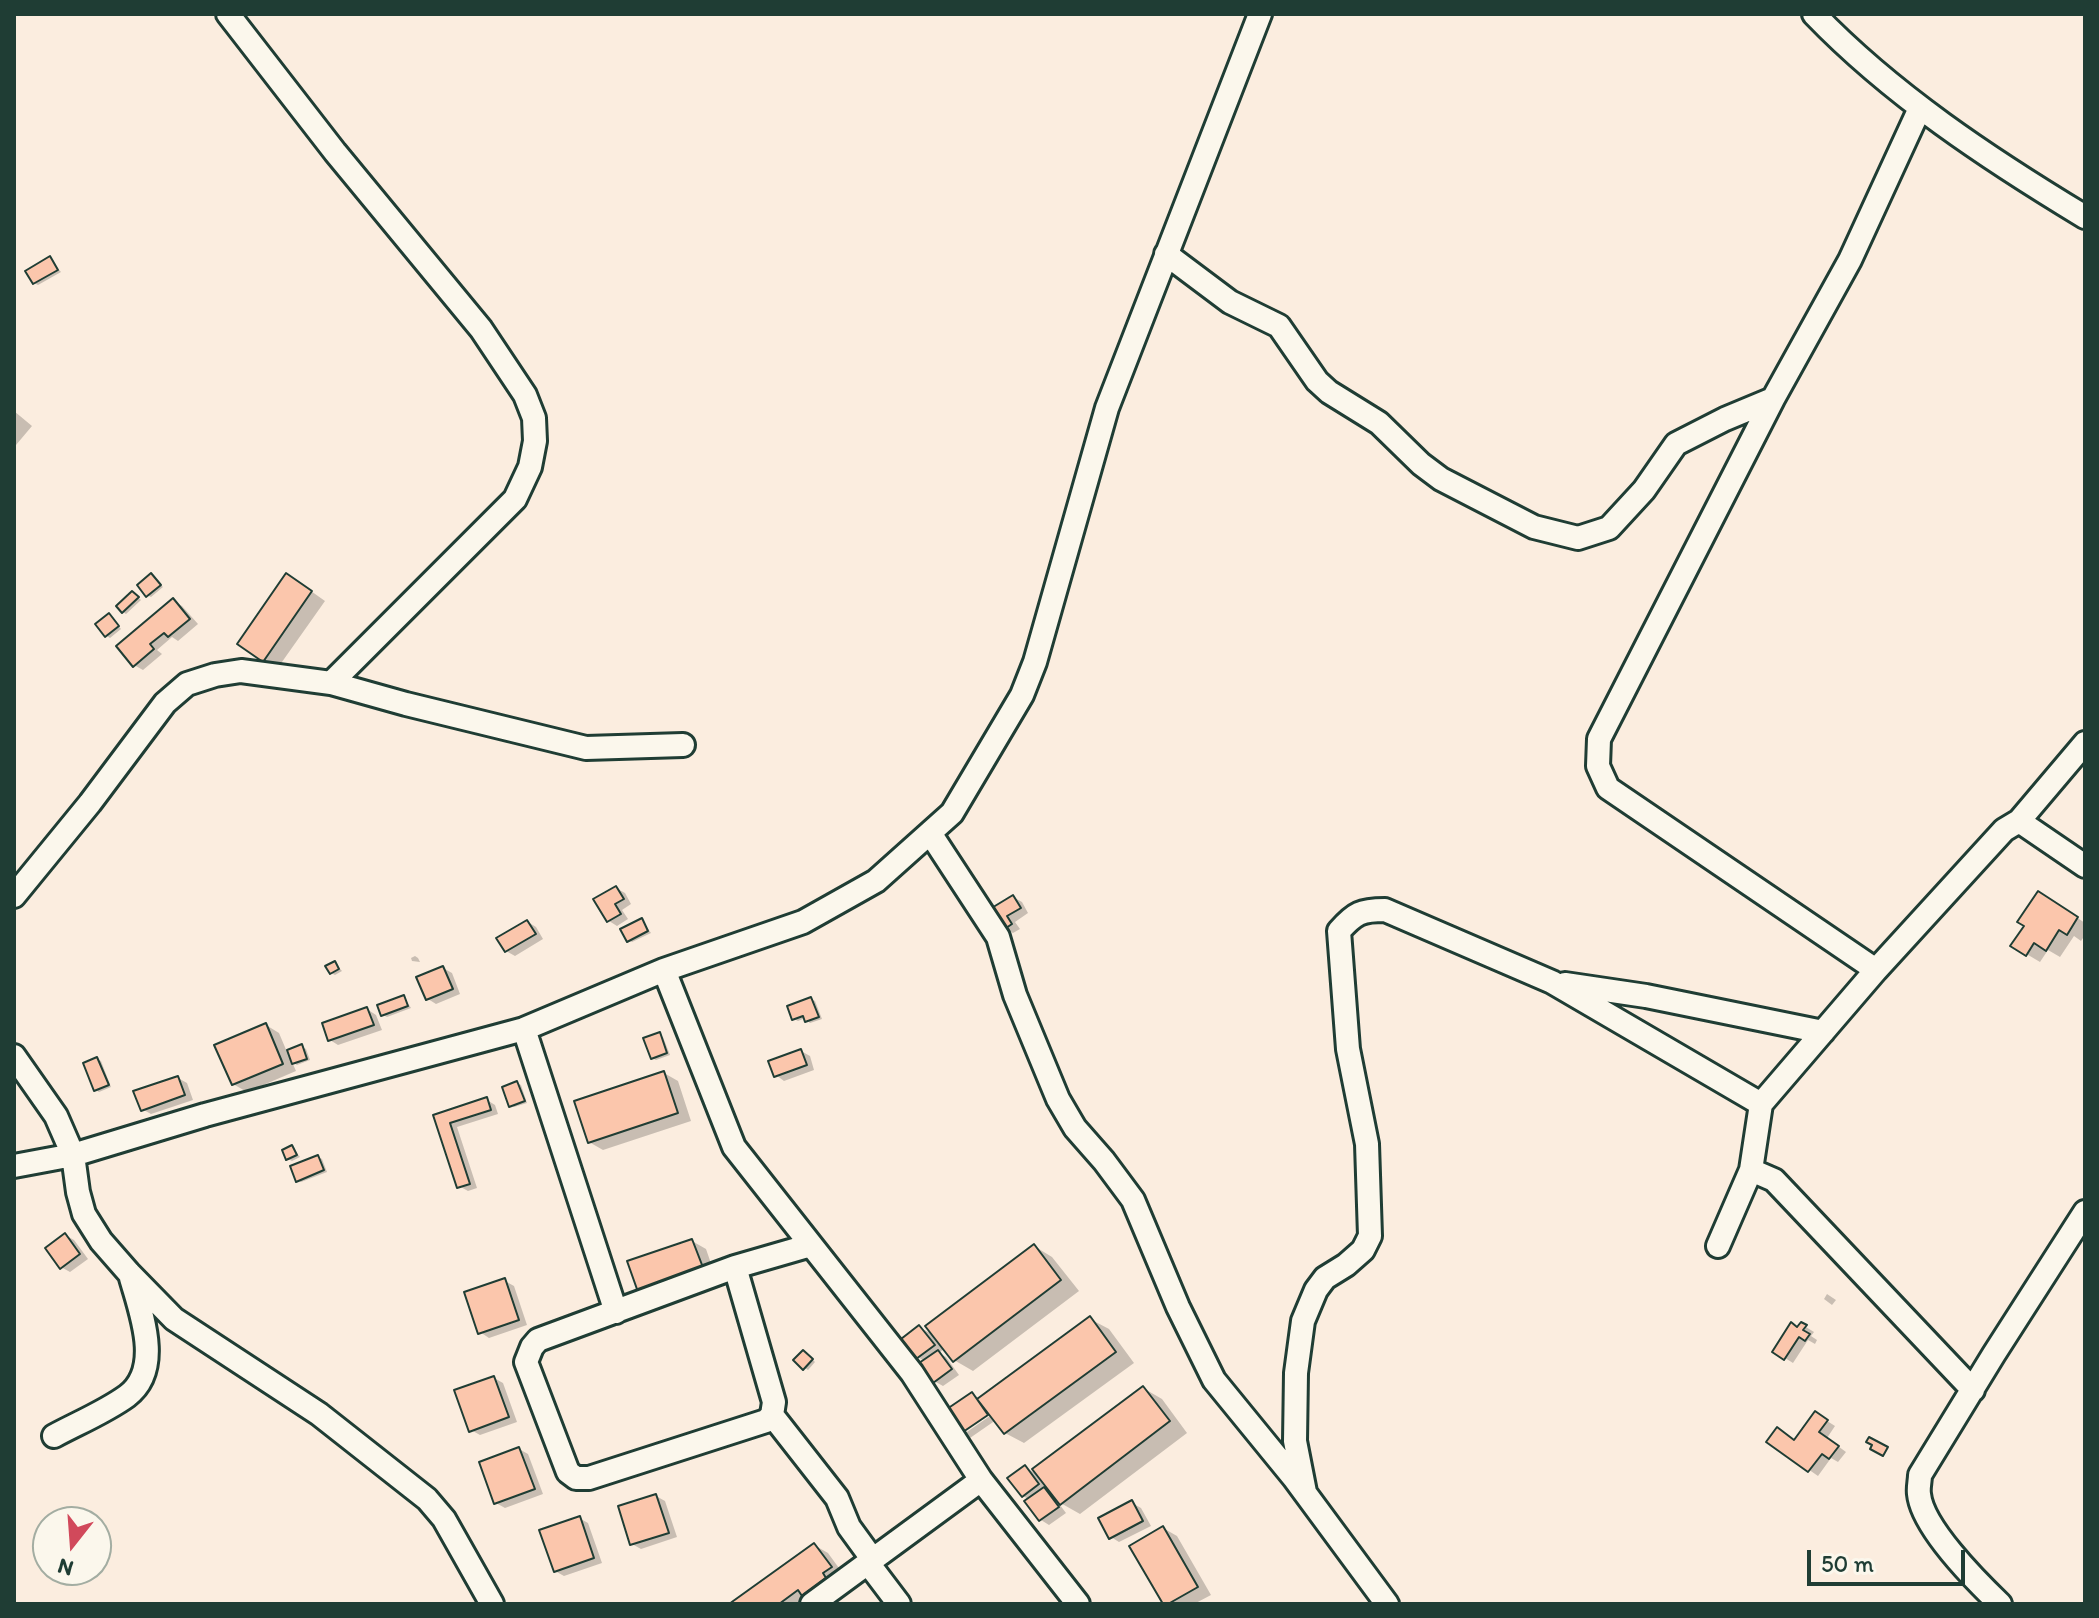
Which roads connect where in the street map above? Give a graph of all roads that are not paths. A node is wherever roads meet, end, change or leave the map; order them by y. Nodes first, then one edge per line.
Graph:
1 (228, 14) edge
2 (1260, 14) edge
3 (1814, 14) edge
4 (1920, 108) junction
5 (2085, 217) edge
6 (1166, 254) junction
7 (1773, 399) junction
8 (331, 683) junction
9 (2085, 743) edge
10 (683, 745) dead end
11 (2019, 821) junction
12 (930, 833) junction
13 (2085, 866) edge
14 (14, 896) edge
15 (664, 970) junction
16 (1876, 970) junction
17 (1552, 982) junction
18 (524, 1029) junction
19 (1823, 1032) junction
20 (14, 1056) edge
21 (1761, 1104) junction
22 (73, 1155) junction
23 (14, 1166) edge
24 (1751, 1170) junction
25 (2085, 1212) edge
26 (811, 1245) junction
27 (1718, 1246) dead end
28 (735, 1267) junction
29 (129, 1273) junction
30 (616, 1312) junction
31 (1973, 1390) junction
32 (772, 1415) junction
33 (54, 1436) dead end
34 (981, 1480) junction
35 (1305, 1492) junction
36 (870, 1562) junction
37 (492, 1604) edge
38 (812, 1604) edge
39 (899, 1604) edge
40 (1078, 1604) edge
41 (1387, 1604) edge
42 (2000, 1604) edge

1 - 8 street
2 - 6 street
3 - 4 street
4 - 5 street
4 - 7 street
6 - 7 street
6 - 12 street
7 - 16 street
8 - 10 street
8 - 14 street
9 - 11 street
11 - 13 street
11 - 16 street
12 - 15 street
12 - 35 street
15 - 18 street
15 - 26 street
16 - 19 street
17 - 19 street
17 - 21 street
17 - 35 street
18 - 22 street
18 - 30 street
19 - 21 street
20 - 22 street
21 - 24 street
22 - 23 street
22 - 29 street
24 - 27 street
24 - 31 street
25 - 31 street
26 - 28 street
26 - 34 street
28 - 30 street
28 - 32 street
29 - 33 street
29 - 37 street
30 - 32 street
31 - 42 street
32 - 36 street
34 - 36 street
34 - 40 street
35 - 41 street
36 - 38 street
36 - 39 street

